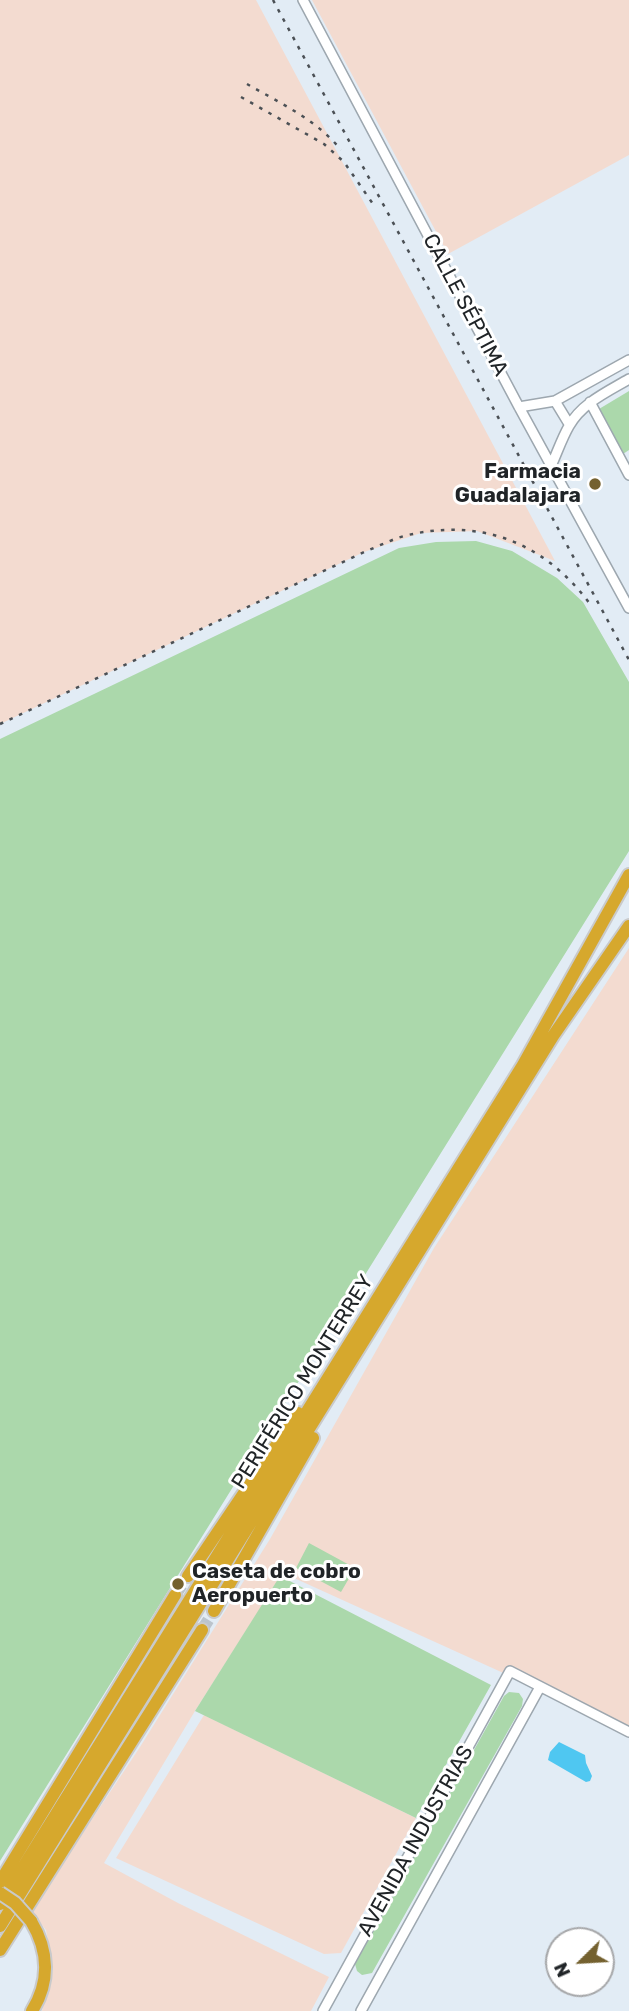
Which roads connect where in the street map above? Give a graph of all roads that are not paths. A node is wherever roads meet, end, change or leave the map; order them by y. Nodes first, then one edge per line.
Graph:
1 (303, 0) edge
2 (629, 360) edge
3 (629, 379) edge
4 (555, 401) junction
5 (590, 402) junction
6 (519, 407) junction
7 (569, 425) junction
8 (625, 458) edge
9 (551, 466) junction
10 (629, 475) edge
11 (629, 608) edge
12 (629, 875) edge
13 (629, 926) edge
14 (327, 1390) junction
15 (188, 1576) tunnel mouth
16 (175, 1595) tunnel mouth
17 (214, 1611) tunnel mouth
18 (202, 1630) tunnel mouth
19 (540, 1687) junction
20 (629, 1732) edge
21 (0, 1882) edge
22 (0, 1893) edge
23 (0, 1904) edge
24 (0, 1926) edge
25 (0, 1950) edge
26 (32, 2011) edge
27 (323, 2011) edge
28 (361, 2011) edge

1 - 6 street, CALLE SÉPTIMA
2 - 4 street
3 - 5 street
4 - 6 street
4 - 7 street
5 - 7 street
5 - 8 street
6 - 9 street, CALLE SÉPTIMA
7 - 9 street
8 - 10 street
9 - 11 street, CALLE SÉPTIMA
12 - 14 highway, PERIFÉRICO MONTERREY
13 - 14 highway, PERIFÉRICO MONTERREY
14 - 15 highway
14 - 17 highway
14 - 23 highway, PERIFÉRICO MONTERREY
14 - 24 highway, PERIFÉRICO MONTERREY
16 - 21 highway
18 - 25 highway
19 - 20 street
19 - 27 street, AVENIDA INDUSTRIAS
19 - 28 street, AVENIDA INDUSTRIAS
22 - 26 highway, bridge

